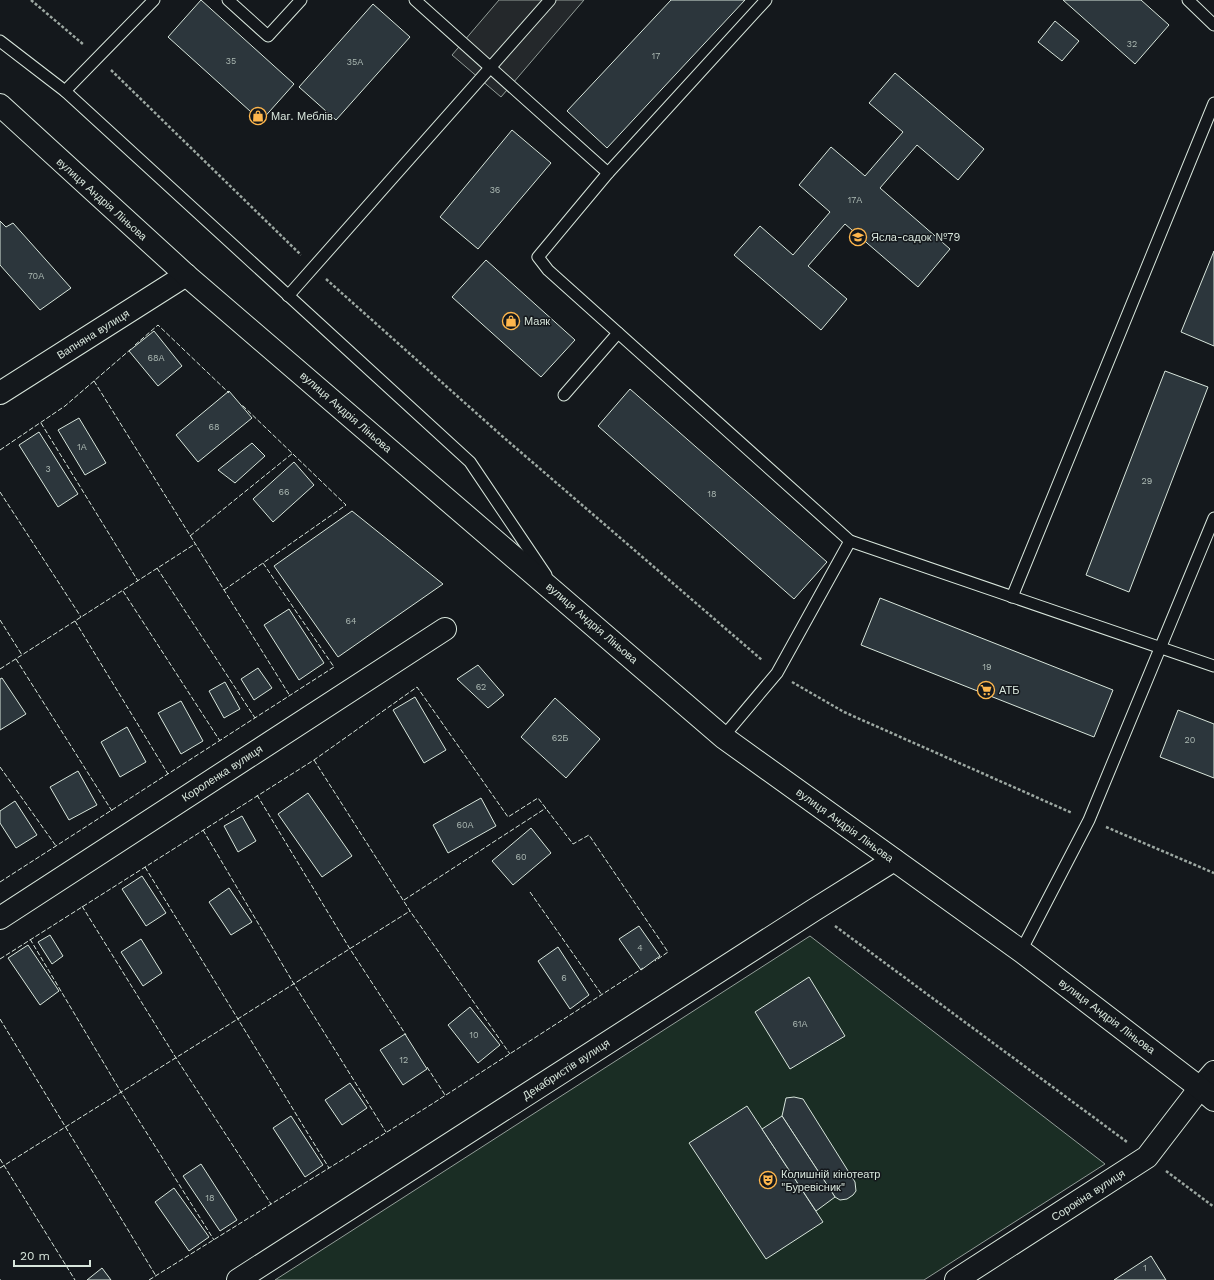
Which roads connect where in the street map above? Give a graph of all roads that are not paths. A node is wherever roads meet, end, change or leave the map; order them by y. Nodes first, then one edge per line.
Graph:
1 (154, 0) edge
2 (228, 0) edge
3 (301, 0) edge
4 (415, 0) edge
5 (550, 0) edge
6 (766, 0) edge
7 (1188, 0) edge
8 (1214, 25) edge
9 (0, 41) edge
10 (490, 68) junction
11 (65, 91) junction
12 (1214, 103) edge
13 (0, 105) edge
14 (608, 173) junction
15 (186, 275) junction
16 (288, 296) junction
17 (618, 333) junction
18 (0, 393) edge
19 (564, 395) dead end
20 (1214, 518) edge
21 (850, 541) junction
22 (560, 596) junction
23 (1012, 597) junction
24 (445, 629) dead end
25 (1160, 648) junction
26 (1214, 666) edge
27 (723, 737) junction
28 (894, 860) junction
29 (0, 918) edge
30 (1021, 951) junction
31 (1209, 1087) edge
32 (238, 1280) edge
33 (956, 1280) edge

1 - 11 lane
2 - 3 lane
4 - 10 lane
5 - 10 lane
6 - 14 lane
7 - 8 lane
9 - 11 lane
10 - 14 lane
10 - 16 lane
11 - 16 lane
12 - 23 lane
13 - 15 street, вулиця Андрія Ліньова
14 - 17 lane
15 - 18 street, Вапняна вулиця
15 - 22 street, вулиця Андрія Ліньова
16 - 22 lane
17 - 19 lane
17 - 21 lane
20 - 25 lane
21 - 23 lane
21 - 27 lane
22 - 27 street, вулиця Андрія Ліньова
23 - 25 lane
24 - 29 street, Короленка вулиця
25 - 26 lane
25 - 30 lane
27 - 28 street, вулиця Андрія Ліньова
28 - 30 street, вулиця Андрія Ліньова
28 - 32 street, Декабристів вулиця
30 - 31 street, вулиця Андрія Ліньова
31 - 33 street, Сорокіна вулиця

